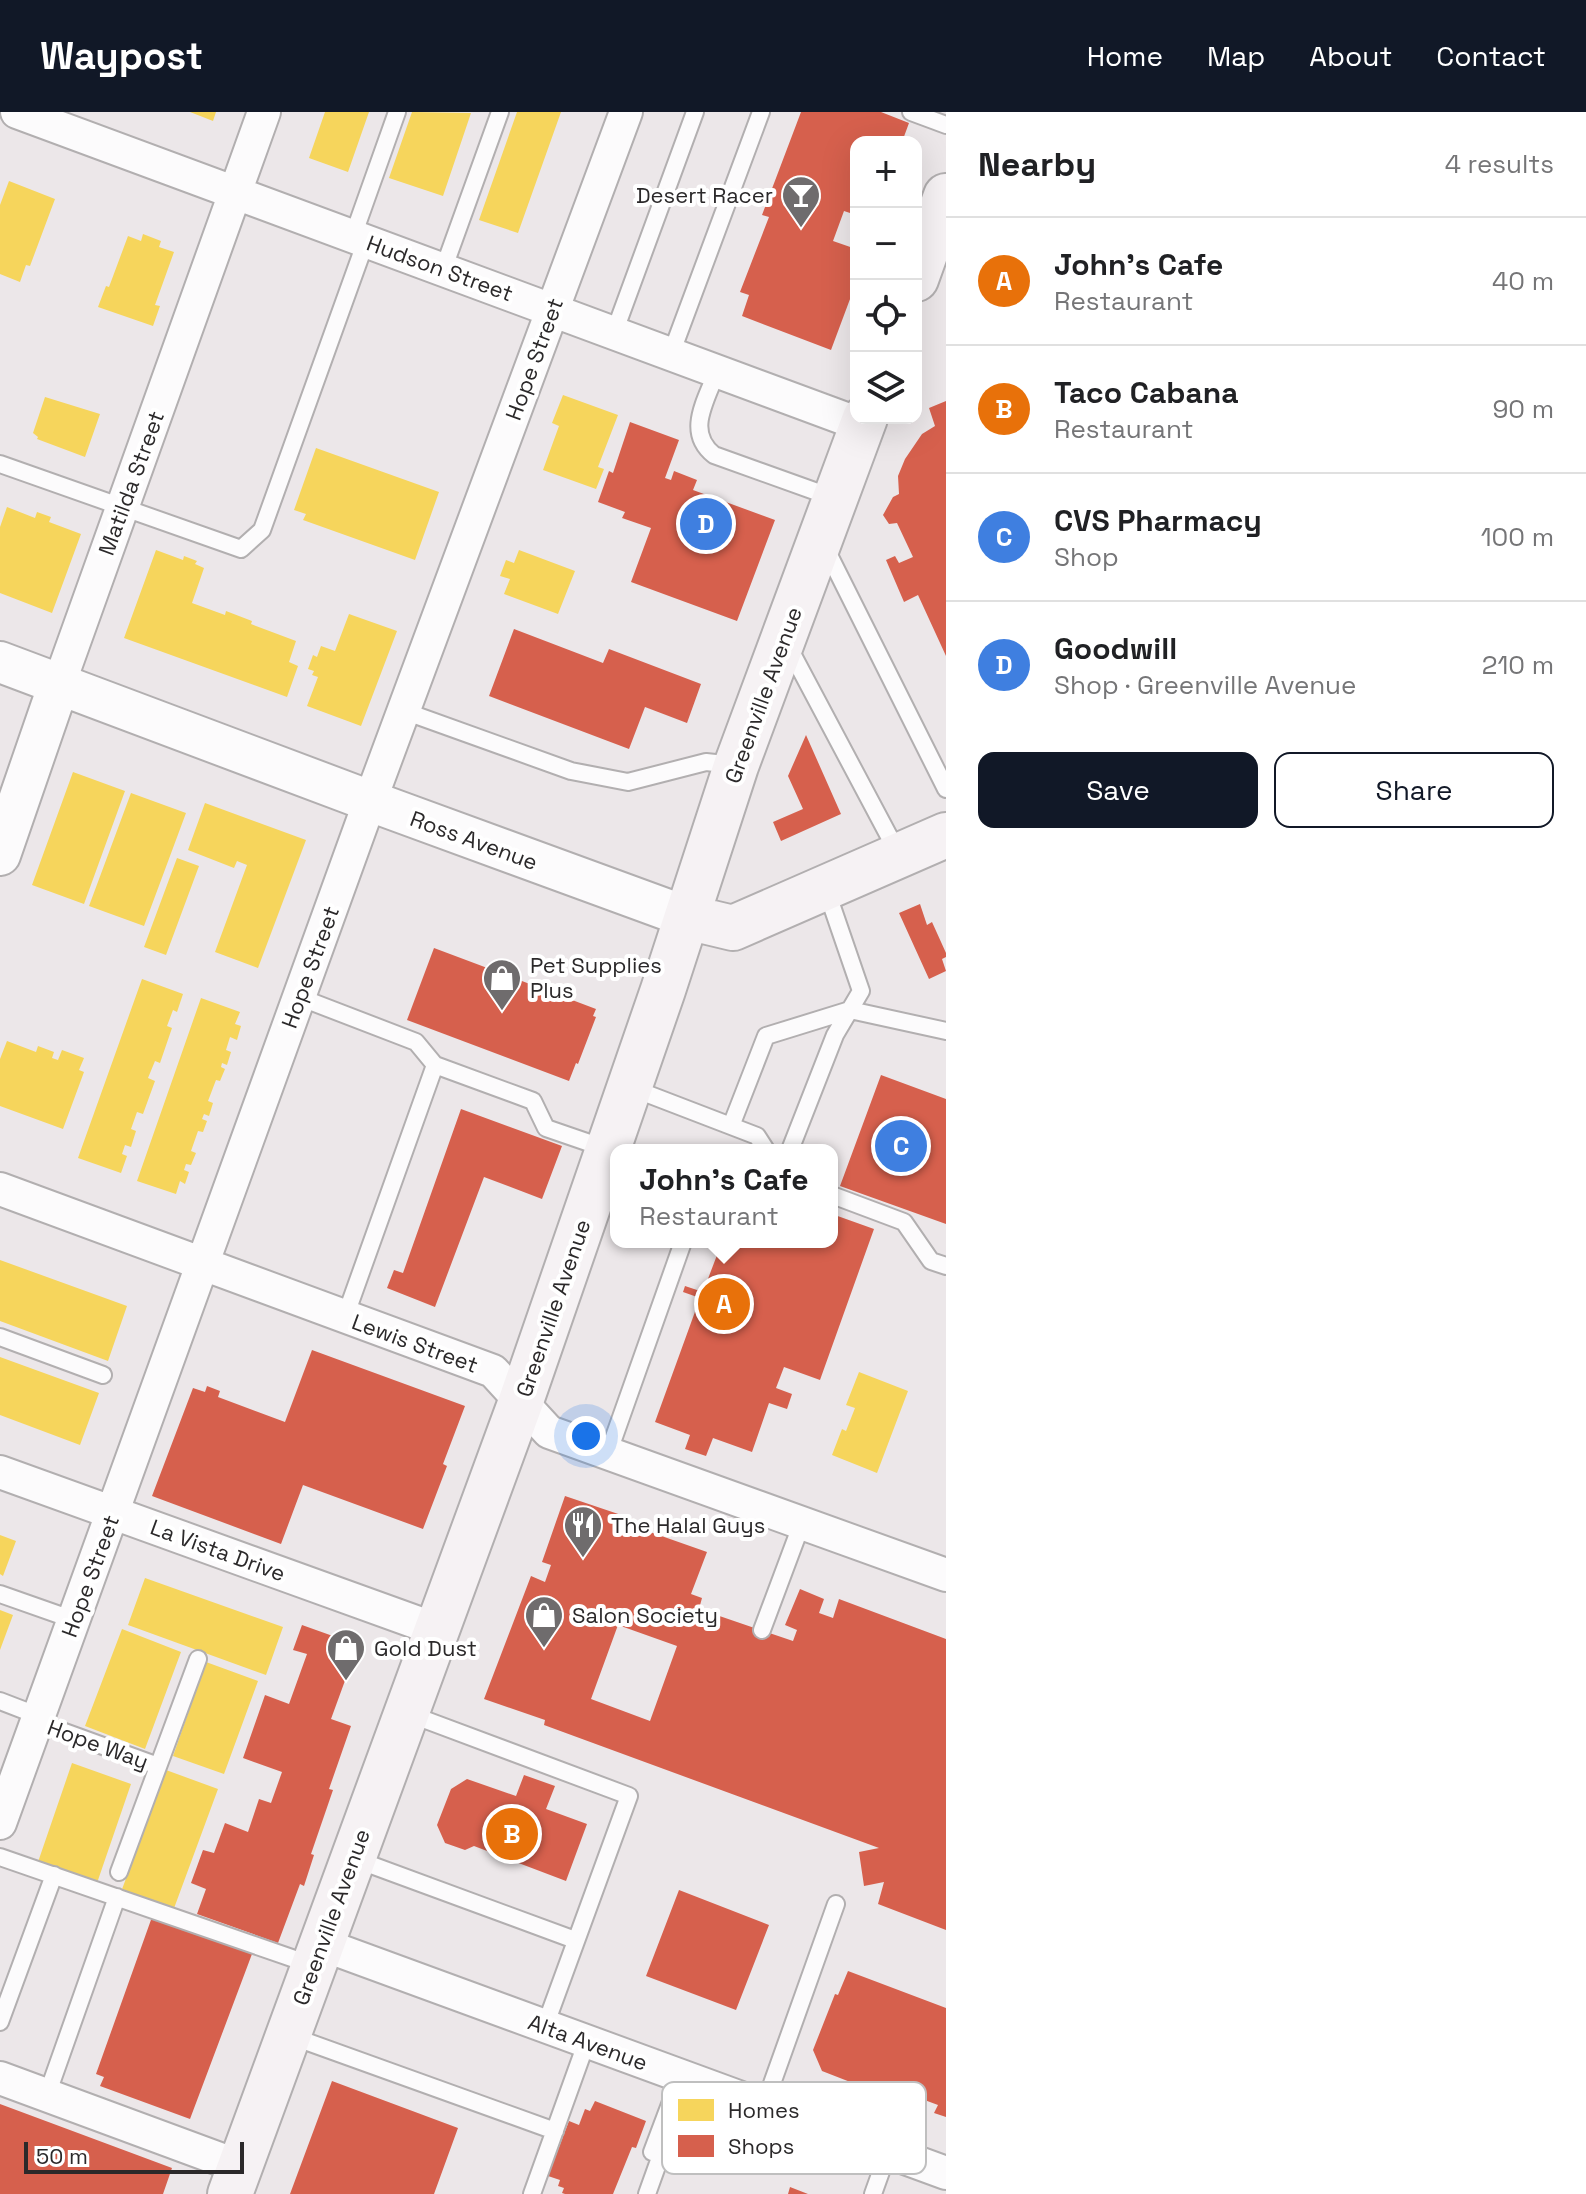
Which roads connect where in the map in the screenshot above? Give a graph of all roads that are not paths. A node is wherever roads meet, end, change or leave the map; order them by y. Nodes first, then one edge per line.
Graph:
1 (17, 112) edge
2 (264, 112) edge
3 (397, 112) edge
4 (500, 112) edge
5 (626, 112) edge
6 (695, 112) edge
7 (761, 112) edge
8 (911, 112) edge
9 (946, 125) edge
10 (235, 192) junction
11 (946, 196) edge
12 (360, 239) junction
13 (922, 262) edge
14 (443, 270) junction
15 (552, 310) junction
16 (614, 333) junction
17 (671, 354) junction
18 (717, 371) junction
19 (850, 416) edge
20 (863, 424) edge
21 (0, 464) edge
22 (122, 509) junction
23 (828, 518) junction
24 (783, 638) junction
25 (0, 662) edge
26 (59, 684) junction
27 (404, 711) junction
28 (736, 766) junction
29 (946, 789) edge
30 (370, 801) junction
31 (946, 835) edge
32 (0, 855) edge
33 (900, 856) junction
34 (826, 889) junction
35 (687, 917) junction
36 (299, 997) junction
37 (850, 1010) junction
38 (946, 1031) edge
39 (435, 1065) junction
40 (629, 1086) junction
41 (731, 1126) junction
42 (614, 1144) edge
43 (762, 1144) edge
44 (792, 1144) edge
45 (610, 1150) edge
46 (610, 1156) edge
47 (2, 1195) edge
48 (838, 1197) edge
49 (681, 1248) edge
50 (203, 1263) junction
51 (946, 1266) edge
52 (345, 1317) junction
53 (0, 1337) edge
54 (103, 1375) dead end
55 (521, 1401) junction
56 (608, 1454) junction
57 (0, 1472) edge
58 (113, 1513) junction
59 (802, 1523) junction
60 (946, 1575) edge
61 (0, 1594) edge
62 (74, 1620) junction
63 (435, 1629) junction
64 (762, 1630) dead end
65 (198, 1659) dead end
66 (0, 1701) edge
67 (405, 1712) junction
68 (38, 1719) junction
69 (158, 1766) junction
70 (0, 1823) edge
71 (0, 1857) edge
72 (352, 1858) junction
73 (119, 1872) dead end
74 (54, 1875) junction
75 (117, 1897) junction
76 (836, 1904) dead end
77 (575, 1940) junction
78 (317, 1954) junction
79 (0, 2022) edge
80 (545, 2026) junction
81 (289, 2035) junction
82 (587, 2041) junction
83 (681, 2075) junction
84 (0, 2078) edge
85 (678, 2082) edge
86 (700, 2082) edge
87 (773, 2082) edge
88 (47, 2095) junction
89 (662, 2125) edge
90 (555, 2131) junction
91 (926, 2166) edge
92 (946, 2173) edge
93 (880, 2174) edge
94 (236, 2180) edge
95 (532, 2194) edge
96 (647, 2194) edge
97 (873, 2194) edge

1 - 10 street, Hudson Street
2 - 10 street, Matilda Street
3 - 12 lane
4 - 14 lane
5 - 15 street, Hope Street
6 - 16 lane
7 - 17 lane
8 - 9 lane
10 - 12 street, Hudson Street
10 - 22 street, Matilda Street
11 - 13 main road
12 - 14 street, Hudson Street
12 - 22 lane
14 - 15 street, Hudson Street
15 - 16 street, Hudson Street
15 - 27 street, Hope Street
16 - 17 street, Hudson Street
17 - 18 street, Hudson Street
18 - 19 street, Hudson Street
18 - 23 lane
20 - 23 main road, Greenville Avenue
21 - 22 lane
22 - 26 street, Matilda Street
23 - 24 main road, Greenville Avenue
23 - 29 lane
24 - 28 main road, Greenville Avenue
24 - 33 lane
25 - 26 street, Ross Avenue
26 - 30 street, Ross Avenue
26 - 32 street, Matilda Street
27 - 28 lane
27 - 30 street, Hope Street
28 - 35 main road, Greenville Avenue
30 - 35 street, Ross Avenue
30 - 36 street, Hope Street
31 - 33 main road, Ross Avenue
33 - 34 main road, Ross Avenue
34 - 35 main road, Ross Avenue
34 - 37 lane
35 - 40 main road, Greenville Avenue
36 - 39 lane
36 - 50 street, Hope Street
37 - 38 lane
37 - 41 lane
37 - 44 lane
39 - 45 lane
39 - 52 lane
40 - 41 lane
40 - 42 main road, Greenville Avenue
41 - 43 lane
46 - 55 main road, Greenville Avenue
47 - 50 street, Lewis Street
48 - 51 lane
49 - 56 lane
50 - 52 street, Lewis Street
50 - 58 street, Hope Street
52 - 55 street, Lewis Street
53 - 54 lane
55 - 56 street, Lewis Street
55 - 63 main road, Greenville Avenue
56 - 59 street, Lewis Street
57 - 58 street, La Vista Drive
58 - 62 street, Hope Street
58 - 63 street, La Vista Drive
59 - 60 street, Lewis Street
59 - 64 lane
61 - 62 lane
62 - 68 street, Hope Street
63 - 67 main road, Greenville Avenue
65 - 69 lane, Hope Way
66 - 68 lane, Hope Way
67 - 72 main road, Greenville Avenue
67 - 77 lane
68 - 69 lane, Hope Way
68 - 70 street, Hope Street
69 - 73 lane, Hope Way
71 - 74 lane
72 - 77 lane
72 - 78 main road, Greenville Avenue
74 - 75 lane
74 - 79 lane
75 - 78 lane
75 - 88 lane
76 - 87 lane
77 - 80 lane
78 - 80 street, Alta Avenue
78 - 81 main road, Greenville Avenue
80 - 82 street, Alta Avenue
81 - 90 lane
81 - 94 main road, Greenville Avenue
82 - 83 street, Alta Avenue
82 - 90 lane
83 - 85 lane
83 - 86 street, Alta Avenue
84 - 88 street
88 - 94 street
89 - 96 lane
90 - 95 lane
91 - 92 street, Alta Avenue
93 - 97 lane

